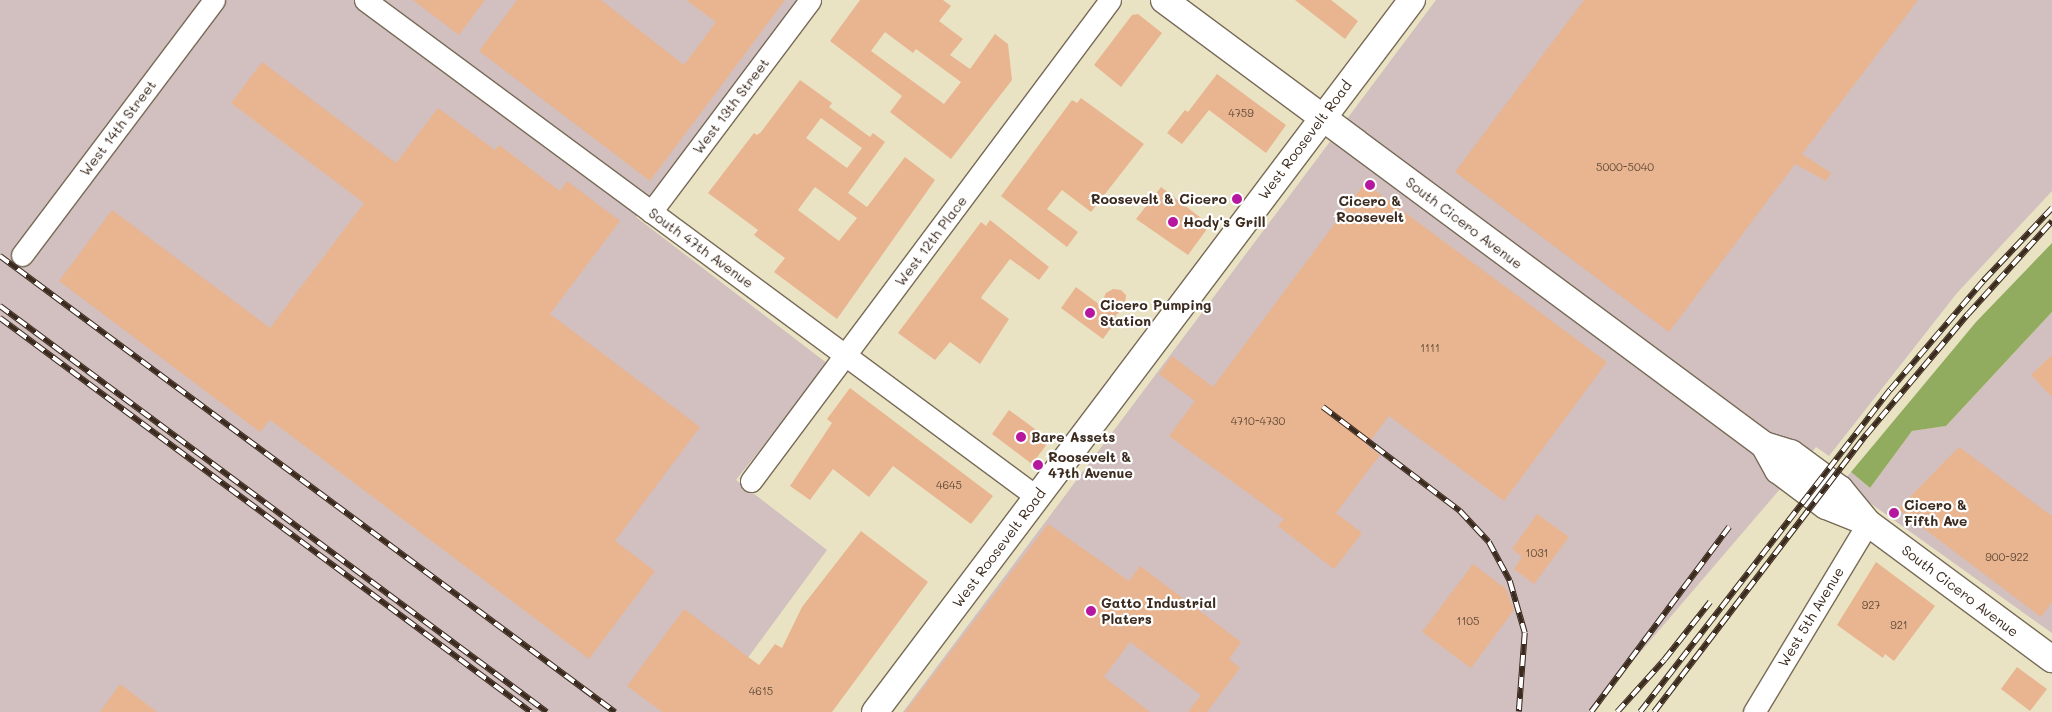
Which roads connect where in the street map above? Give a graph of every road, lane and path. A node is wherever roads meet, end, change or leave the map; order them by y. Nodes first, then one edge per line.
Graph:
1 (214, 0) edge
2 (365, 0) edge
3 (810, 0) edge
4 (1110, 0) edge
5 (1164, 0) edge
6 (1412, 0) edge
7 (1322, 118) junction
8 (651, 212) junction
9 (22, 255) dead end
10 (846, 355) junction
11 (750, 481) dead end
12 (1037, 496) junction
13 (1868, 523) junction
14 (2051, 655) edge
15 (875, 712) edge
16 (1754, 712) edge

1 - 9 street, West 14th Street
2 - 8 street, South 47th Avenue
3 - 8 street, West 13th Street
4 - 10 street, West 12th Place
5 - 7 main road, South Cicero Avenue
6 - 7 main road, West Roosevelt Road
7 - 12 main road, West Roosevelt Road
7 - 13 main road, South Cicero Avenue
8 - 10 street, South 47th Avenue
10 - 11 street, West 12th Place
10 - 12 street, South 47th Avenue
12 - 15 main road, West Roosevelt Road
13 - 14 main road, South Cicero Avenue
13 - 16 street, West 5th Avenue

